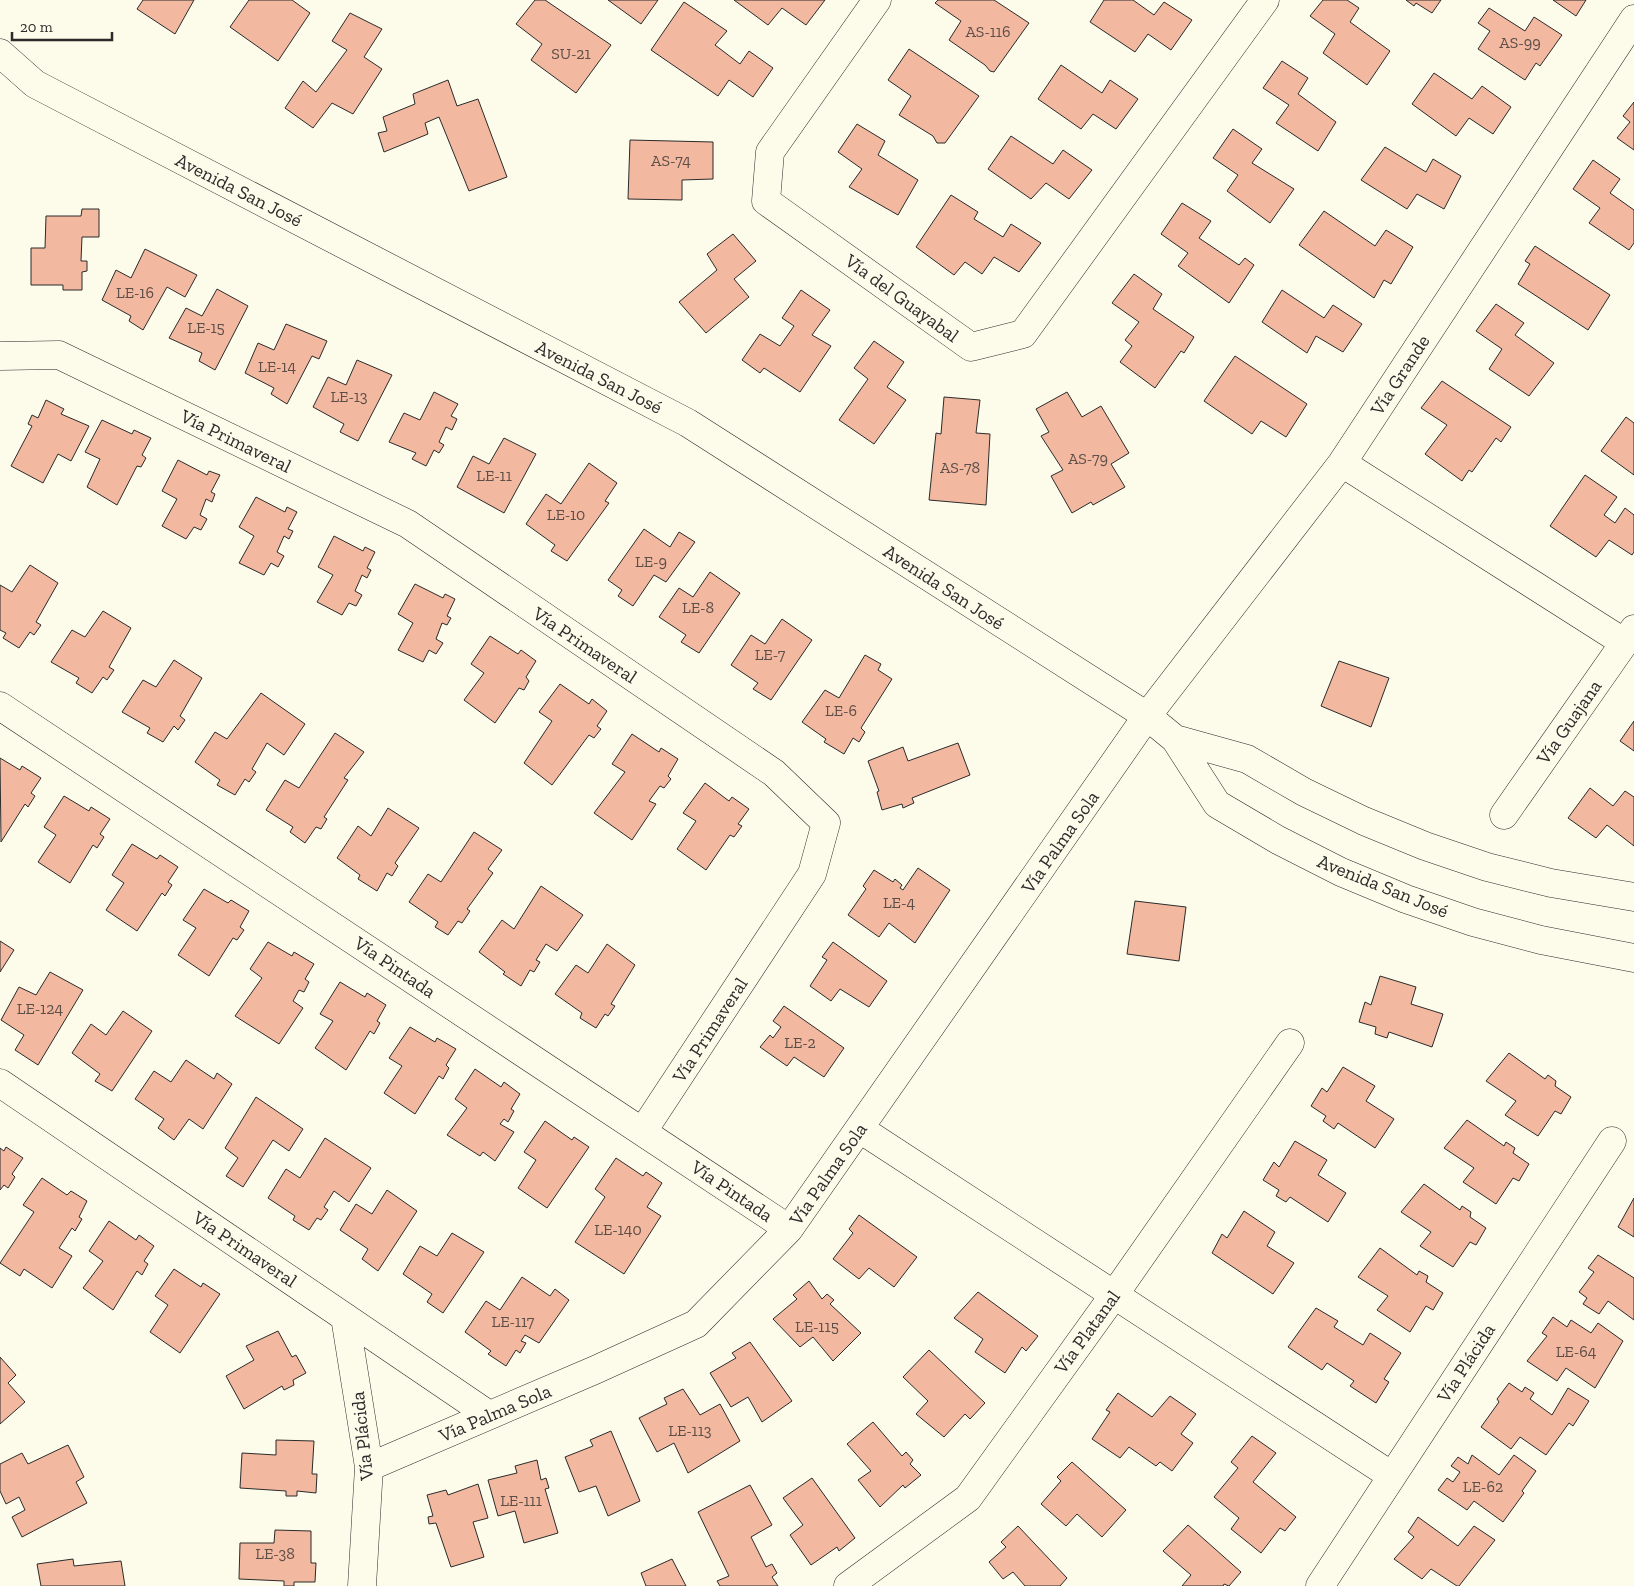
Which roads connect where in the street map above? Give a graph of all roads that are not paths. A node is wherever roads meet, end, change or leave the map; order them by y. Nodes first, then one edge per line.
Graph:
1 (877, 0) edge
2 (1265, 0) edge
3 (1634, 19) edge
4 (0, 53) edge
5 (0, 356) edge
6 (1342, 463) junction
7 (1629, 636) edge
8 (0, 706) edge
9 (1147, 716) junction
10 (1175, 740) junction
11 (1504, 815) dead end
12 (1634, 897) edge
13 (1634, 958) edge
14 (1290, 1043) dead end
15 (0, 1082) edge
16 (860, 1129) junction
17 (643, 1131) junction
18 (1612, 1141) dead end
19 (789, 1229) junction
20 (1114, 1295) junction
21 (345, 1318) junction
22 (489, 1416) junction
23 (369, 1467) junction
24 (1392, 1476) junction
25 (362, 1586) edge
26 (848, 1586) edge
27 (1320, 1586) edge

1 - 2 street, Vía del Guayabal
3 - 6 street, Vía Grande
4 - 9 street, Avenida San José
5 - 17 street, Vía Primaveral
6 - 7 street
6 - 9 street, Vía Grande
7 - 11 street, Vía Guajana
8 - 17 street, Vía Pintada
9 - 10 street, Avenida San José
9 - 16 street, Vía Palma Sola
10 - 12 street, Avenida San José
10 - 13 street, Avenida San José
14 - 20 street, Vía Platanal
15 - 21 street, Vía Primaveral
16 - 19 street, Vía Palma Sola
16 - 20 street
17 - 19 street, Vía Pintada
18 - 24 street, Vía Plácida
19 - 22 street, Vía Palma Sola
20 - 24 street
20 - 26 street, Vía Platanal
21 - 22 street, Vía Primaveral
21 - 23 street, Vía Plácida
22 - 23 street, Vía Palma Sola
23 - 25 street, Vía Plácida
24 - 27 street, Vía Plácida

